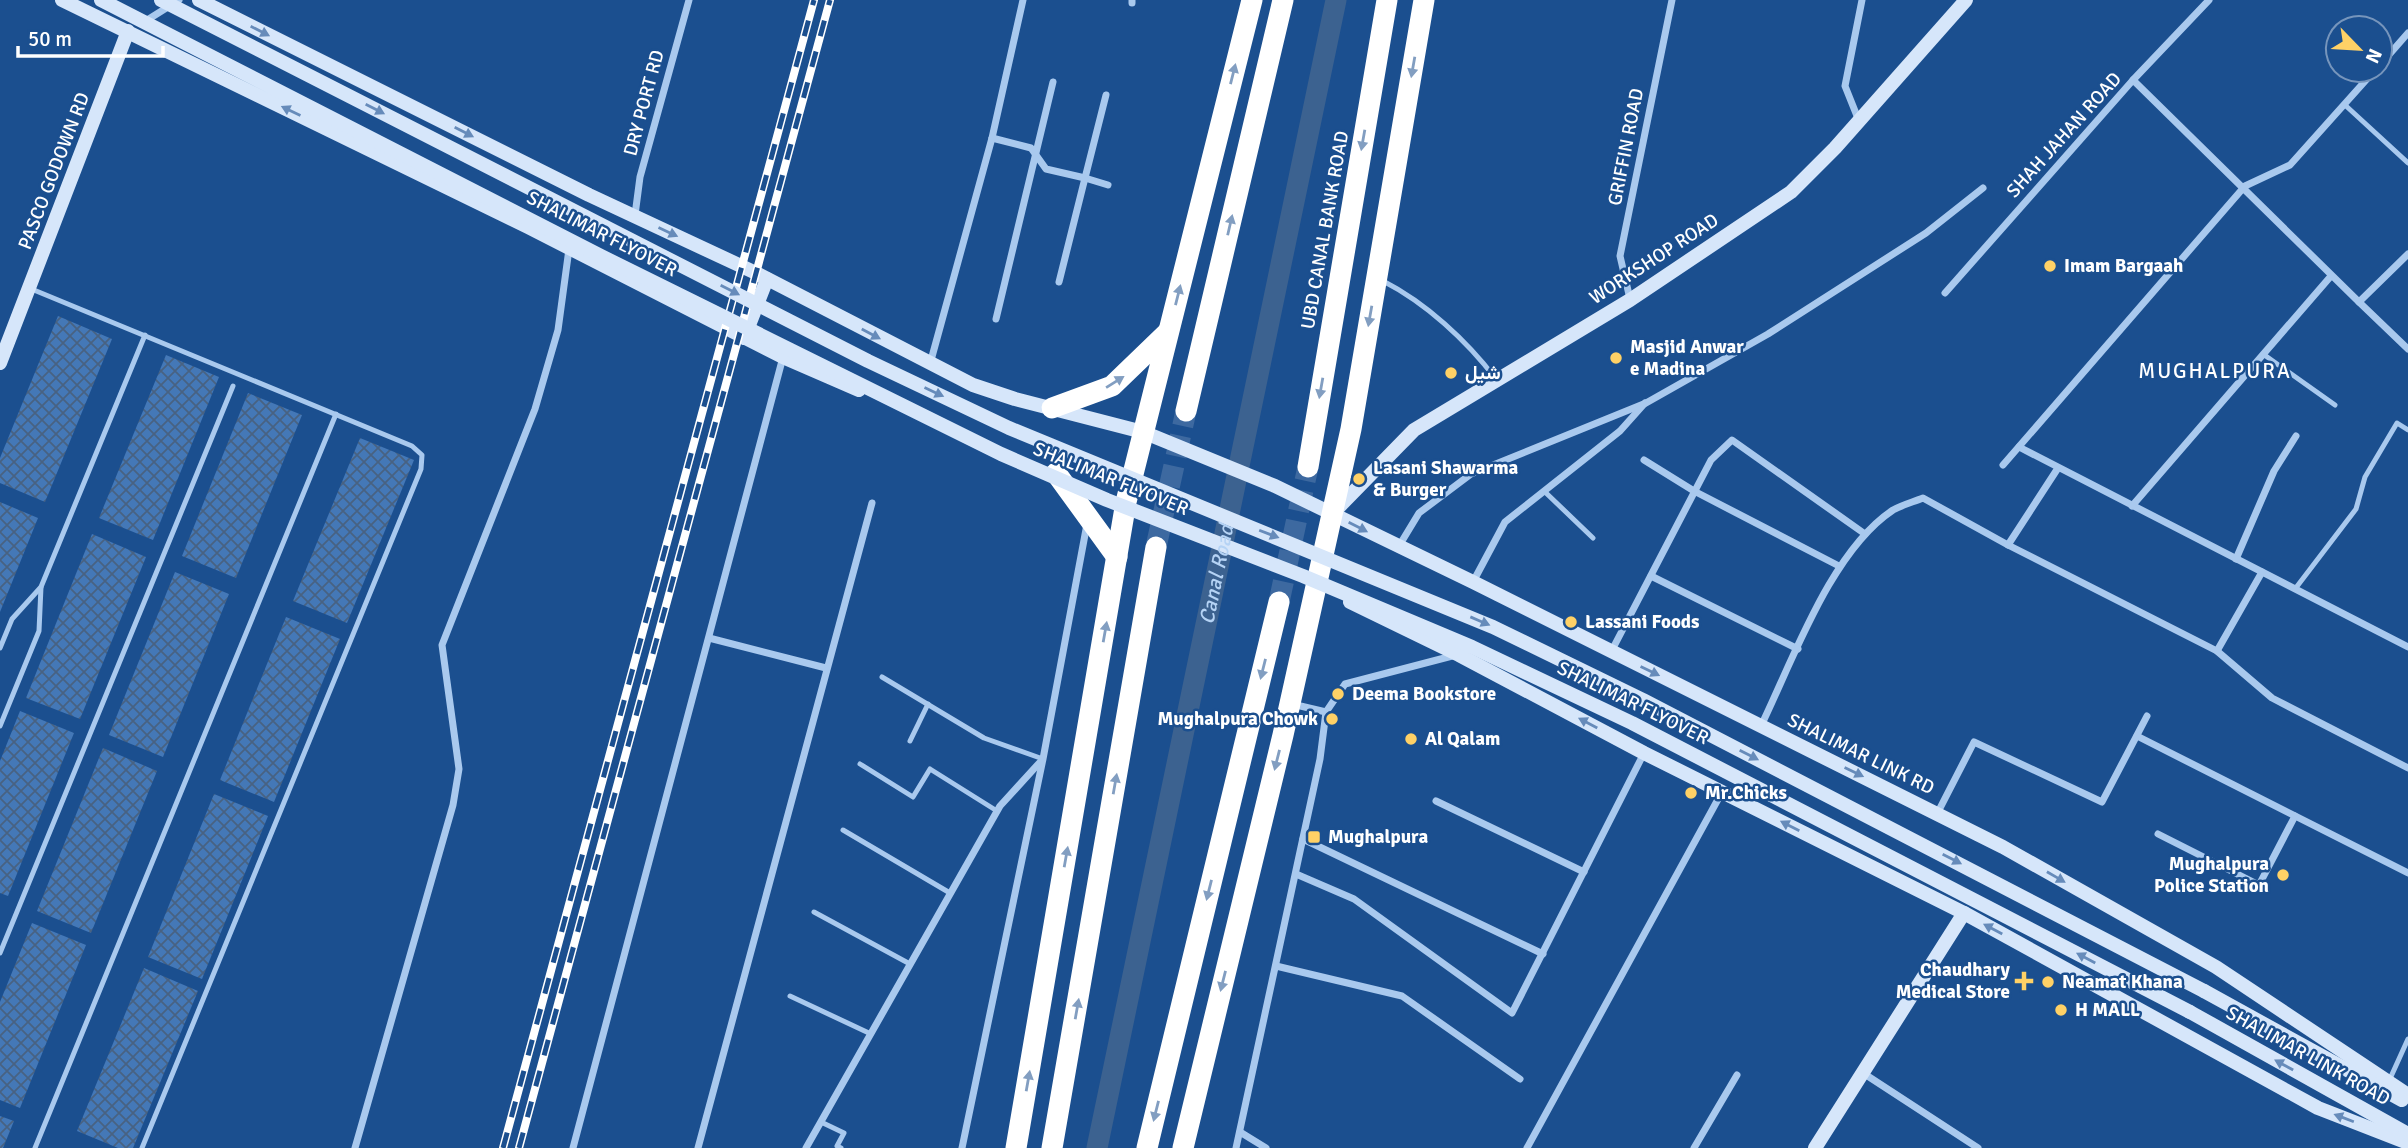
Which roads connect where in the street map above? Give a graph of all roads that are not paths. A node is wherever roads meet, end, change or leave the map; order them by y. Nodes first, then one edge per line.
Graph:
1 (62, 0) edge
2 (101, 0) edge
3 (161, 0) edge
4 (179, 0) edge
5 (199, 0) edge
6 (689, 0) edge
7 (1023, 0) edge
8 (1252, 0) edge
9 (1283, 0) edge
10 (1387, 0) edge
11 (1424, 0) edge
12 (1672, 0) edge
13 (1862, 0) edge
14 (1966, 0) edge
15 (2209, 0) edge
16 (128, 31) junction
17 (2408, 33) edge
18 (2394, 49) edge
19 (2133, 80) junction
20 (1053, 82) dead end
21 (2363, 84) edge
22 (1107, 95) dead end
23 (2345, 105) junction
24 (1859, 121) junction
25 (992, 138) junction
26 (1035, 150) junction
27 (2408, 163) edge
28 (1085, 178) junction
29 (1108, 185) dead end
30 (2245, 186) junction
31 (1983, 188) dead end
32 (634, 216) junction
33 (569, 248) junction
34 (2408, 254) edge
35 (2331, 276) junction
36 (1377, 278) junction
37 (767, 279) junction
38 (1059, 282) dead end
39 (29, 288) junction
40 (1945, 293) dead end
41 (1630, 300) junction
42 (2359, 302) junction
43 (996, 319) dead end
44 (1169, 331) junction
45 (145, 335) junction
46 (744, 338) junction
47 (2408, 349) edge
48 (2263, 354) junction
49 (783, 357) junction
50 (0, 363) edge
51 (929, 365) junction
52 (1496, 379) junction
53 (233, 386) dead end
54 (1646, 402) junction
55 (2335, 405) dead end
56 (1052, 408) junction
57 (1186, 411) tunnel mouth
58 (336, 414) junction
59 (2408, 430) edge
60 (1143, 432) junction
61 (2296, 436) dead end
62 (2019, 447) junction
63 (1644, 460) dead end
64 (2003, 465) dead end
65 (1308, 467) tunnel mouth
66 (2058, 468) junction
67 (1056, 473) junction
68 (1544, 491) junction
69 (1695, 491) junction
70 (1126, 502) junction
71 (872, 503) dead end
72 (2132, 506) junction
73 (1332, 514) junction
74 (1088, 516) junction
75 (1865, 534) junction
76 (1592, 538) dead end
77 (2008, 545) junction
78 (1156, 547) tunnel mouth
79 (1398, 547) junction
80 (1118, 557) junction
81 (2236, 559) junction
82 (1839, 566) junction
83 (2262, 572) junction
84 (1651, 576) junction
85 (1473, 582) junction
86 (1317, 586) junction
87 (41, 587) junction
88 (2295, 589) junction
89 (1279, 602) tunnel mouth
90 (709, 638) junction
91 (2408, 647) edge
92 (0, 648) edge
93 (1798, 649) junction
94 (2217, 651) junction
95 (1611, 652) junction
96 (1459, 655) junction
97 (826, 668) junction
98 (882, 677) dead end
99 (928, 704) junction
100 (1290, 704) junction
101 (1326, 712) junction
102 (2147, 716) dead end
103 (0, 726) edge
104 (1761, 726) junction
105 (2137, 736) junction
106 (910, 741) dead end
107 (1644, 753) junction
108 (1043, 759) junction
109 (860, 764) dead end
110 (2408, 768) edge
111 (1722, 792) junction
112 (1436, 801) dead end
113 (997, 811) junction
114 (1937, 814) junction
115 (2295, 816) junction
116 (843, 830) dead end
117 (2158, 834) dead end
118 (1303, 839) junction
119 (1584, 872) junction
120 (2408, 873) edge
121 (1296, 874) junction
122 (950, 893) junction
123 (814, 912) dead end
124 (1964, 913) junction
125 (0, 953) edge
126 (1543, 954) junction
127 (910, 964) junction
128 (1276, 966) junction
129 (790, 996) dead end
130 (2190, 1012) joint
131 (871, 1034) junction
132 (2408, 1039) edge
133 (1863, 1073) junction
134 (1737, 1075) dead end
135 (1520, 1079) dead end
136 (2389, 1081) junction
137 (2408, 1095) edge
138 (2408, 1103) edge
139 (821, 1122) junction
140 (1240, 1132) junction
141 (2408, 1134) edge
142 (2408, 1143) edge
143 (36, 1148) edge
144 (142, 1148) edge
145 (355, 1148) edge
146 (573, 1148) edge
147 (698, 1148) edge
148 (806, 1148) edge
149 (841, 1148) edge
150 (962, 1148) edge
151 (1016, 1148) edge
152 (1052, 1148) edge
153 (1147, 1148) edge
154 (1183, 1148) edge
155 (1236, 1148) edge
156 (1266, 1148) edge
157 (1527, 1148) edge
158 (1695, 1148) edge
159 (1815, 1148) edge
160 (1977, 1148) edge

1 - 16 main road
130 -> 2 main road, SHALIMAR FLYOVER, bridge
3 -> 138 main road, SHALIMAR FLYOVER, bridge
4 - 16 street
5 -> 32 main road, SHALIMAR LINK RD
6 - 32 street, DRY PORT RD
7 - 25 street
44 -> 8 highway
57 -> 9 highway
10 -> 65 highway, UBD CANAL BANK ROAD
11 -> 36 highway
12 - 41 street, GRIFFIN ROAD
13 - 24 street
14 - 24 main road, WORKSHOP ROAD
15 - 19 street, SHAH JAHAN ROAD
33 -> 16 main road
16 - 39 main road, PASCO GODOWN RD
17 - 18 street
19 - 30 street
19 - 40 street, SHAH JAHAN ROAD
20 - 26 street
21 - 23 street
22 - 28 street
23 - 27 lane
23 - 30 street
24 - 41 main road, WORKSHOP ROAD
25 - 26 street
25 - 51 street
26 - 28 street
26 - 43 street
28 - 29 street
28 - 38 street
30 - 35 street
30 - 62 street
31 - 54 street
32 -> 37 main road, SHALIMAR LINK RD
33 - 46 main road
33 - 145 street
34 - 42 street
35 - 42 street
35 - 48 street
36 - 52 lane
36 -> 73 highway
37 - 46 main road
37 -> 51 main road, SHALIMAR LINK RD
39 - 45 lane
39 - 50 main road, PASCO GODOWN RD
41 - 52 main road, WORKSHOP ROAD
42 - 47 street
56 -> 44 highway
44 - 60 highway
45 - 58 lane
45 - 87 lane
46 - 49 main road
48 - 55 lane
48 - 72 street
49 - 67 main road
49 - 90 street
51 - 56 main road, SHALIMAR LINK RD
52 - 73 main road, WORKSHOP ROAD
53 - 125 lane
54 - 68 street
54 - 79 street
56 - 60 main road, SHALIMAR LINK RD
58 - 143 lane
58 - 144 lane
59 - 88 lane
60 - 70 highway
60 - 73 main road, SHALIMAR LINK RD
61 - 81 street
62 - 64 street
62 - 66 street
63 - 69 street
66 - 72 street
66 - 77 street
67 - 70 main road
67 - 74 highway
68 - 76 lane
68 - 85 street
69 - 75 street
69 - 82 street
69 - 84 street
70 - 80 highway
70 - 86 main road, bridge
71 - 97 street
72 - 81 street
73 -> 79 main road, SHALIMAR LINK RD
73 - 86 highway
74 - 80 highway
74 - 108 street
75 - 77 street
75 - 82 street
77 - 94 street
152 -> 78 highway
79 - 85 main road, SHALIMAR LINK RD
151 -> 80 highway
81 - 83 street
82 - 93 street
83 - 88 street
83 - 94 street
84 - 93 street
84 - 95 street
85 - 95 main road, SHALIMAR LINK RD
86 - 96 main road
86 - 100 highway
87 - 92 lane
87 - 103 lane
88 - 91 street
89 -> 153 highway
90 - 97 street
90 - 146 street
93 - 104 street
94 - 110 street
95 -> 104 main road, SHALIMAR LINK RD
96 - 101 street
107 -> 96 main road
97 - 147 street
98 - 99 lane
99 - 106 lane
99 - 108 lane
100 - 101 street
100 -> 154 highway
101 - 118 street
102 - 105 street
104 -> 114 main road, SHALIMAR LINK RD
105 - 114 street
105 - 115 street
107 - 111 main road
107 - 119 street
108 - 113 street
108 - 150 street
109 - 113 lane
124 -> 111 main road
111 - 157 street
112 - 119 street
113 - 122 street
114 -> 136 main road, SHALIMAR LINK RD
115 - 117 street
115 - 120 street
116 - 122 lane
118 - 121 street
118 - 126 street
119 - 126 street
121 - 126 street
121 - 128 street
122 - 127 street
123 - 127 lane
124 - 133 main road
142 -> 124 main road
127 - 131 street
128 - 135 street
128 - 140 street
129 - 131 lane
141 -> 130 main road, SHALIMAR LINK ROAD
131 - 139 street
132 - 136 lane
133 - 159 main road
133 - 160 street
134 - 158 street
136 - 137 main road, SHALIMAR LINK RD
139 - 148 street
139 - 149 lane
140 - 155 street
140 - 156 street

